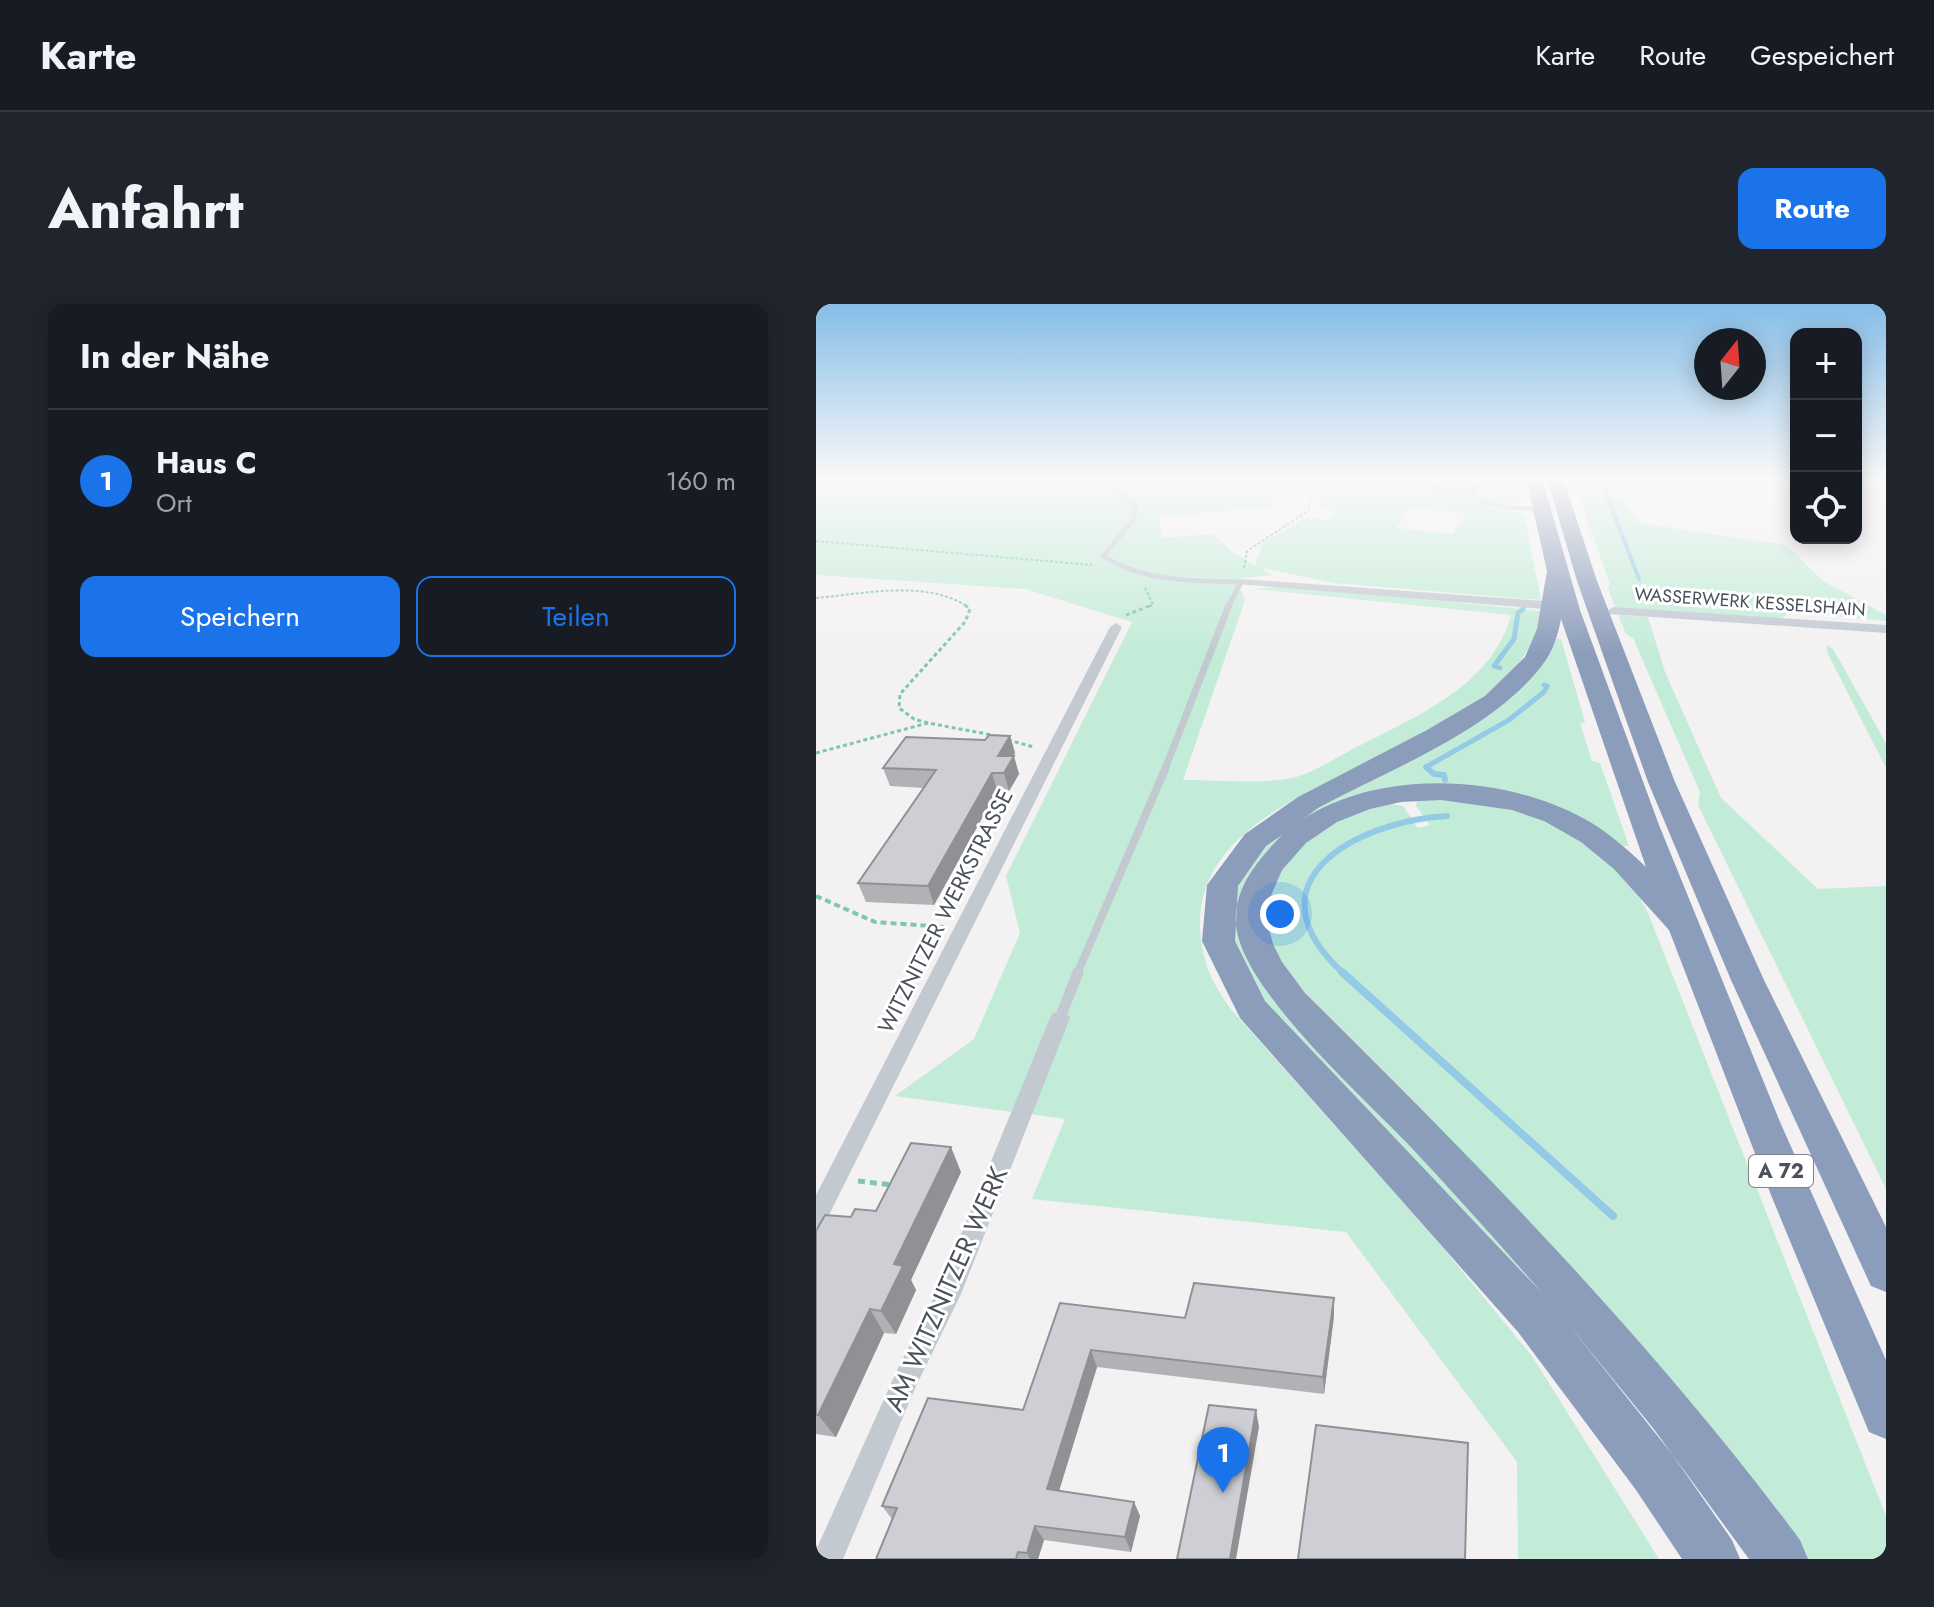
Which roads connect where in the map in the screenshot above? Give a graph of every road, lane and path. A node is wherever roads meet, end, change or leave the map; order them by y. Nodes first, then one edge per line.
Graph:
1 (1119, 537) edge
2 (1269, 537) edge
3 (1547, 537) edge
4 (1576, 537) edge
5 (816, 541) edge
6 (1114, 567) junction
7 (1144, 574) junction
8 (1241, 582) junction
9 (816, 598) edge
10 (1557, 606) junction
11 (1602, 610) junction
12 (1116, 627) joint
13 (1886, 629) edge
14 (928, 723) junction
15 (1054, 751) junction
16 (816, 753) edge
17 (816, 896) edge
18 (1682, 925) junction
19 (962, 929) junction
20 (1060, 1018) joint
21 (836, 1179) junction
22 (902, 1186) edge
23 (818, 1212) edge
24 (1886, 1272) edge
25 (1886, 1415) edge
26 (828, 1559) edge
27 (1713, 1559) edge
28 (1781, 1559) edge

1 - 6 lane
2 - 8 path
3 - 10 highway, A 72
4 - 11 highway, A 72
5 - 6 path
6 - 7 lane
7 - 8 lane
7 - 12 path
8 - 10 street
8 - 20 lane
9 - 14 path
10 - 18 highway, A 72
10 - 27 highway
11 - 13 street, WASSERWERK KESSELSHAIN
11 - 24 highway, A 72
12 - 15 street, WITZNITZER WERKSTRASSE
14 - 15 path
14 - 16 path
15 - 19 street, WITZNITZER WERKSTRASSE
17 - 19 path
18 - 25 highway, A 72
18 - 28 highway
19 - 21 street, WITZNITZER WERKSTRASSE
20 - 26 street, AM WITZNITZER WERK
21 - 22 path
21 - 23 street, WITZNITZER WERKSTRASSE

